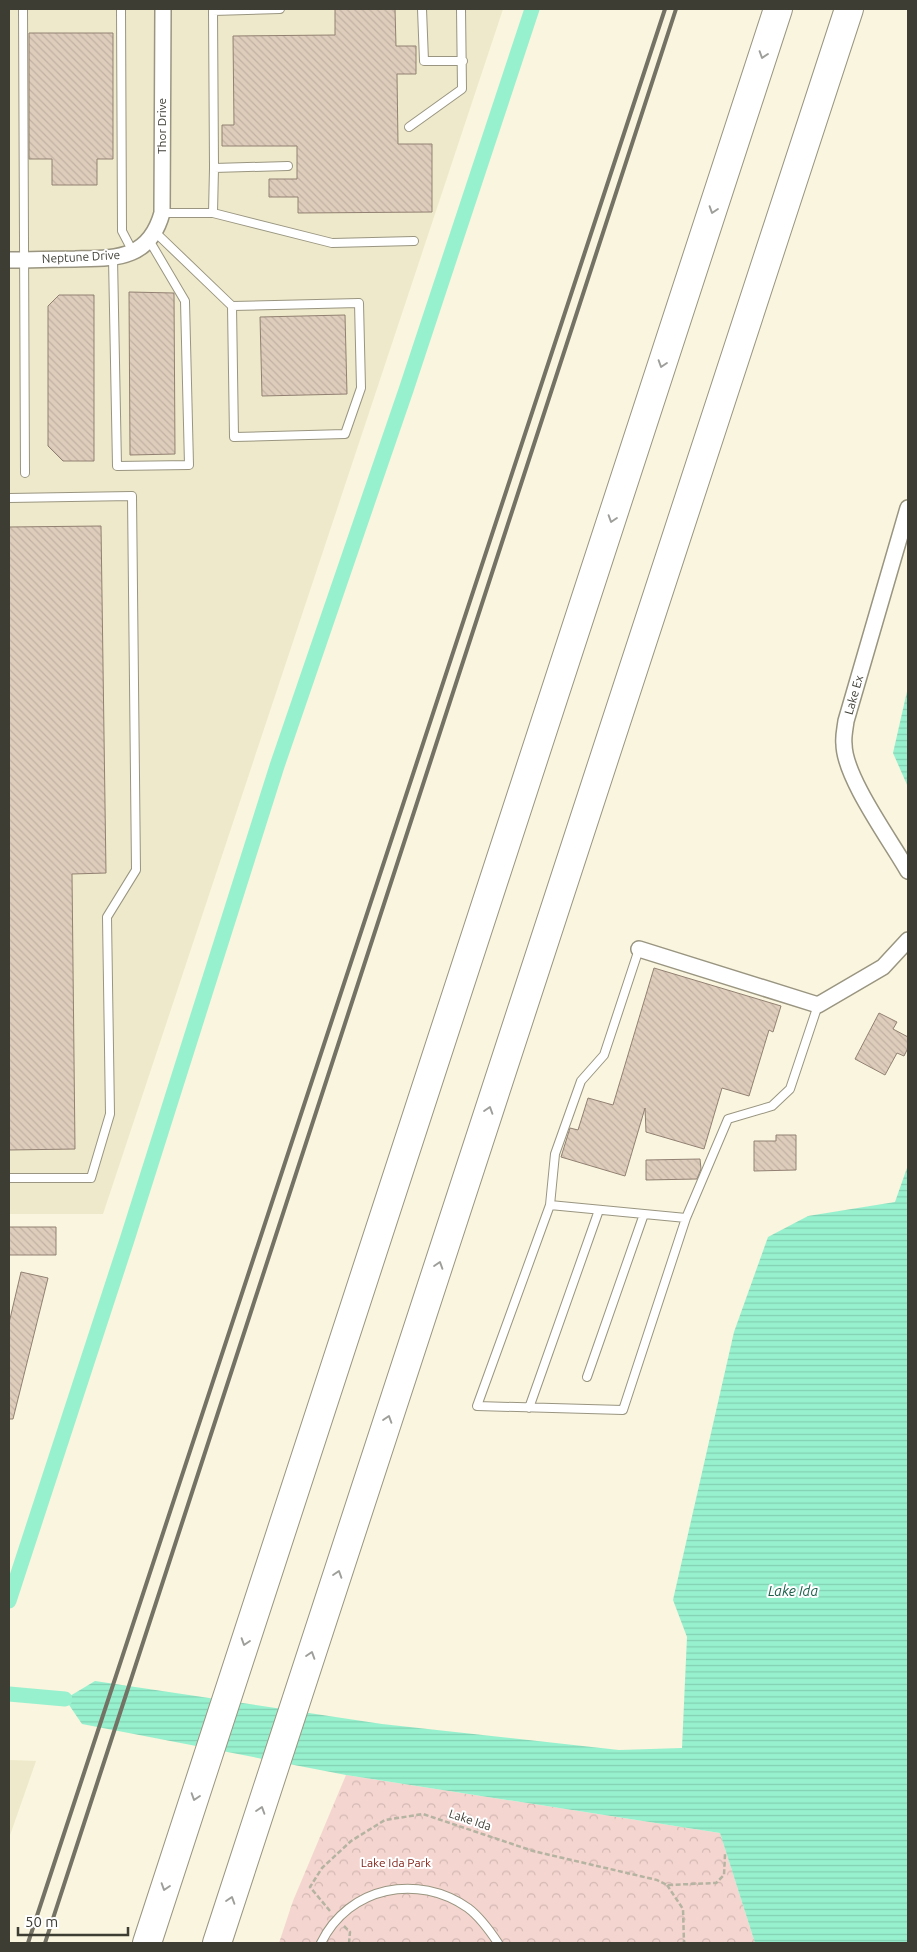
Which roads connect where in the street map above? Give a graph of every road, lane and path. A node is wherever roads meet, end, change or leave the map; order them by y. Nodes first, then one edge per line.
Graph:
1 (23, 9) edge
2 (121, 9) edge
3 (163, 9) edge
4 (236, 9) edge
5 (280, 9) edge
6 (422, 9) edge
7 (461, 9) edge
8 (778, 9) edge
9 (848, 9) edge
10 (463, 61) junction
11 (409, 127) dead end
12 (288, 166) dead end
13 (214, 168) junction
14 (162, 213) junction
15 (213, 213) junction
16 (152, 236) junction
17 (414, 241) dead end
18 (132, 252) junction
19 (113, 258) junction
20 (16, 260) edge
21 (232, 306) junction
22 (25, 473) dead end
23 (9, 498) edge
24 (908, 508) edge
25 (908, 871) edge
26 (908, 940) edge
27 (639, 949) joint
28 (818, 1006) junction
29 (9, 1178) edge
30 (550, 1205) junction
31 (600, 1210) junction
32 (644, 1214) junction
33 (686, 1218) junction
34 (587, 1377) dead end
35 (529, 1408) junction
36 (725, 1854) dead end
37 (667, 1885) junction
38 (337, 1919) junction
39 (147, 1943) edge
40 (217, 1943) edge
41 (321, 1943) edge
42 (349, 1943) edge
43 (498, 1943) edge
44 (684, 1943) edge

1 - 20 lane
2 - 18 lane
3 - 14 street, Thor Drive
4 - 5 lane
4 - 13 lane
6 - 10 lane
7 - 10 lane
8 -> 39 highway
40 -> 9 highway
10 - 11 lane
12 - 13 lane
13 - 15 lane
14 - 15 lane
14 - 16 street, Thor Drive
15 - 17 lane
16 - 18 street, Neptune Drive
16 - 19 lane
16 - 21 lane
18 - 19 street, Neptune Drive
19 - 20 street, Neptune Drive
20 - 22 lane
21 - 21 lane
23 - 29 lane
24 - 25 street, Lake Ex
26 - 28 street
27 - 28 street
27 - 30 lane
28 - 33 lane
30 - 31 lane
30 - 35 lane
31 - 32 lane
31 - 35 lane
32 - 33 lane
32 - 34 lane
33 - 35 lane
36 - 37 path, Lake Ida
37 - 38 path, Lake Ida
37 - 44 path
38 - 41 lane
38 - 42 path, Lake Ida
38 - 43 lane

